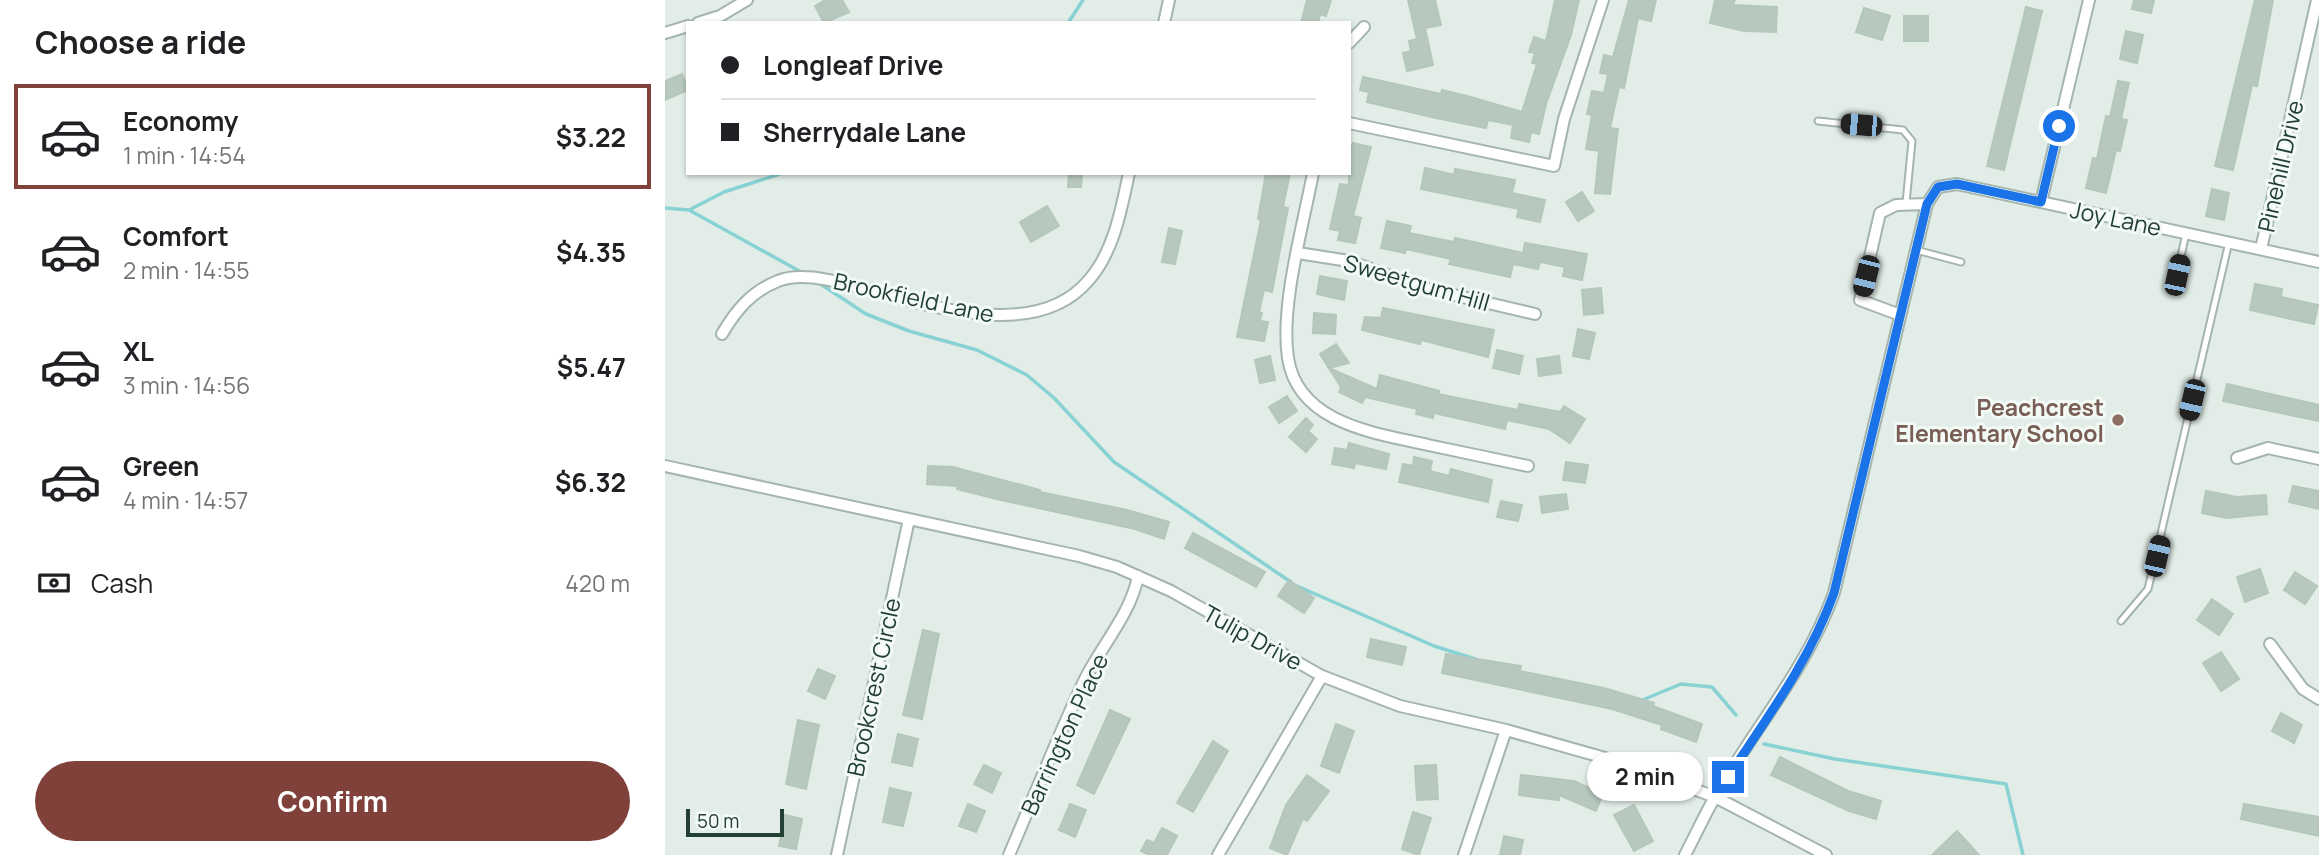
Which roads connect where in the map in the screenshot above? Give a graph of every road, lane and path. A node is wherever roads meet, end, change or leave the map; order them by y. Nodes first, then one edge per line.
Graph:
1 (747, 0) edge
2 (1169, 0) edge
3 (1603, 0) edge
4 (2089, 0) edge
5 (2317, 0) edge
6 (704, 21) edge
7 (1164, 21) edge
8 (686, 27) edge
9 (1364, 27) dead end
10 (665, 33) edge
11 (1351, 41) edge
12 (1818, 121) dead end
13 (1351, 123) edge
14 (1129, 175) edge
15 (1313, 175) edge
16 (2041, 202) junction
17 (1906, 203) junction
18 (1927, 204) junction
19 (2186, 233) junction
20 (2229, 242) junction
21 (2261, 249) junction
22 (1916, 250) junction
23 (1298, 253) junction
24 (1961, 262) dead end
25 (2319, 262) edge
26 (2177, 275) dead end
27 (1535, 314) dead end
28 (1900, 315) junction
29 (722, 334) dead end
30 (2237, 458) dead end
31 (2319, 458) edge
32 (665, 466) edge
33 (1528, 467) dead end
34 (909, 519) junction
35 (1138, 576) junction
36 (2121, 621) dead end
37 (2270, 644) dead end
38 (1322, 676) junction
39 (2319, 699) edge
40 (1506, 730) junction
41 (1715, 797) junction
42 (837, 855) edge
43 (1009, 855) edge
44 (1218, 855) edge
45 (1464, 855) edge
46 (1685, 855) edge
47 (1826, 855) edge

1 - 6 street
2 - 7 street
3 - 13 street
4 - 16 street
5 - 21 street, Pinehill Drive
8 - 10 street
9 - 11 street
12 - 17 lane
14 - 29 street, Brookfield Lane
15 - 23 street
16 - 18 street, Joy Lane
16 - 19 street, Joy Lane
17 - 18 street
17 - 28 street
18 - 22 street
19 - 20 street, Joy Lane
19 - 26 lane
20 - 21 street, Joy Lane
20 - 36 lane
21 - 25 street, Joy Lane
22 - 24 lane
22 - 28 street
23 - 27 street, Sweetgum Hill
23 - 33 street
28 - 41 street
30 - 31 street
32 - 34 street, Tulip Drive
34 - 35 street, Tulip Drive
34 - 42 street, Brookcrest Circle
35 - 38 street, Tulip Drive
35 - 43 street, Barrington Place
37 - 39 street
38 - 40 street, Tulip Drive
38 - 44 street
40 - 41 street, Tulip Drive
40 - 45 street
41 - 46 street
41 - 47 street, Tulip Drive

